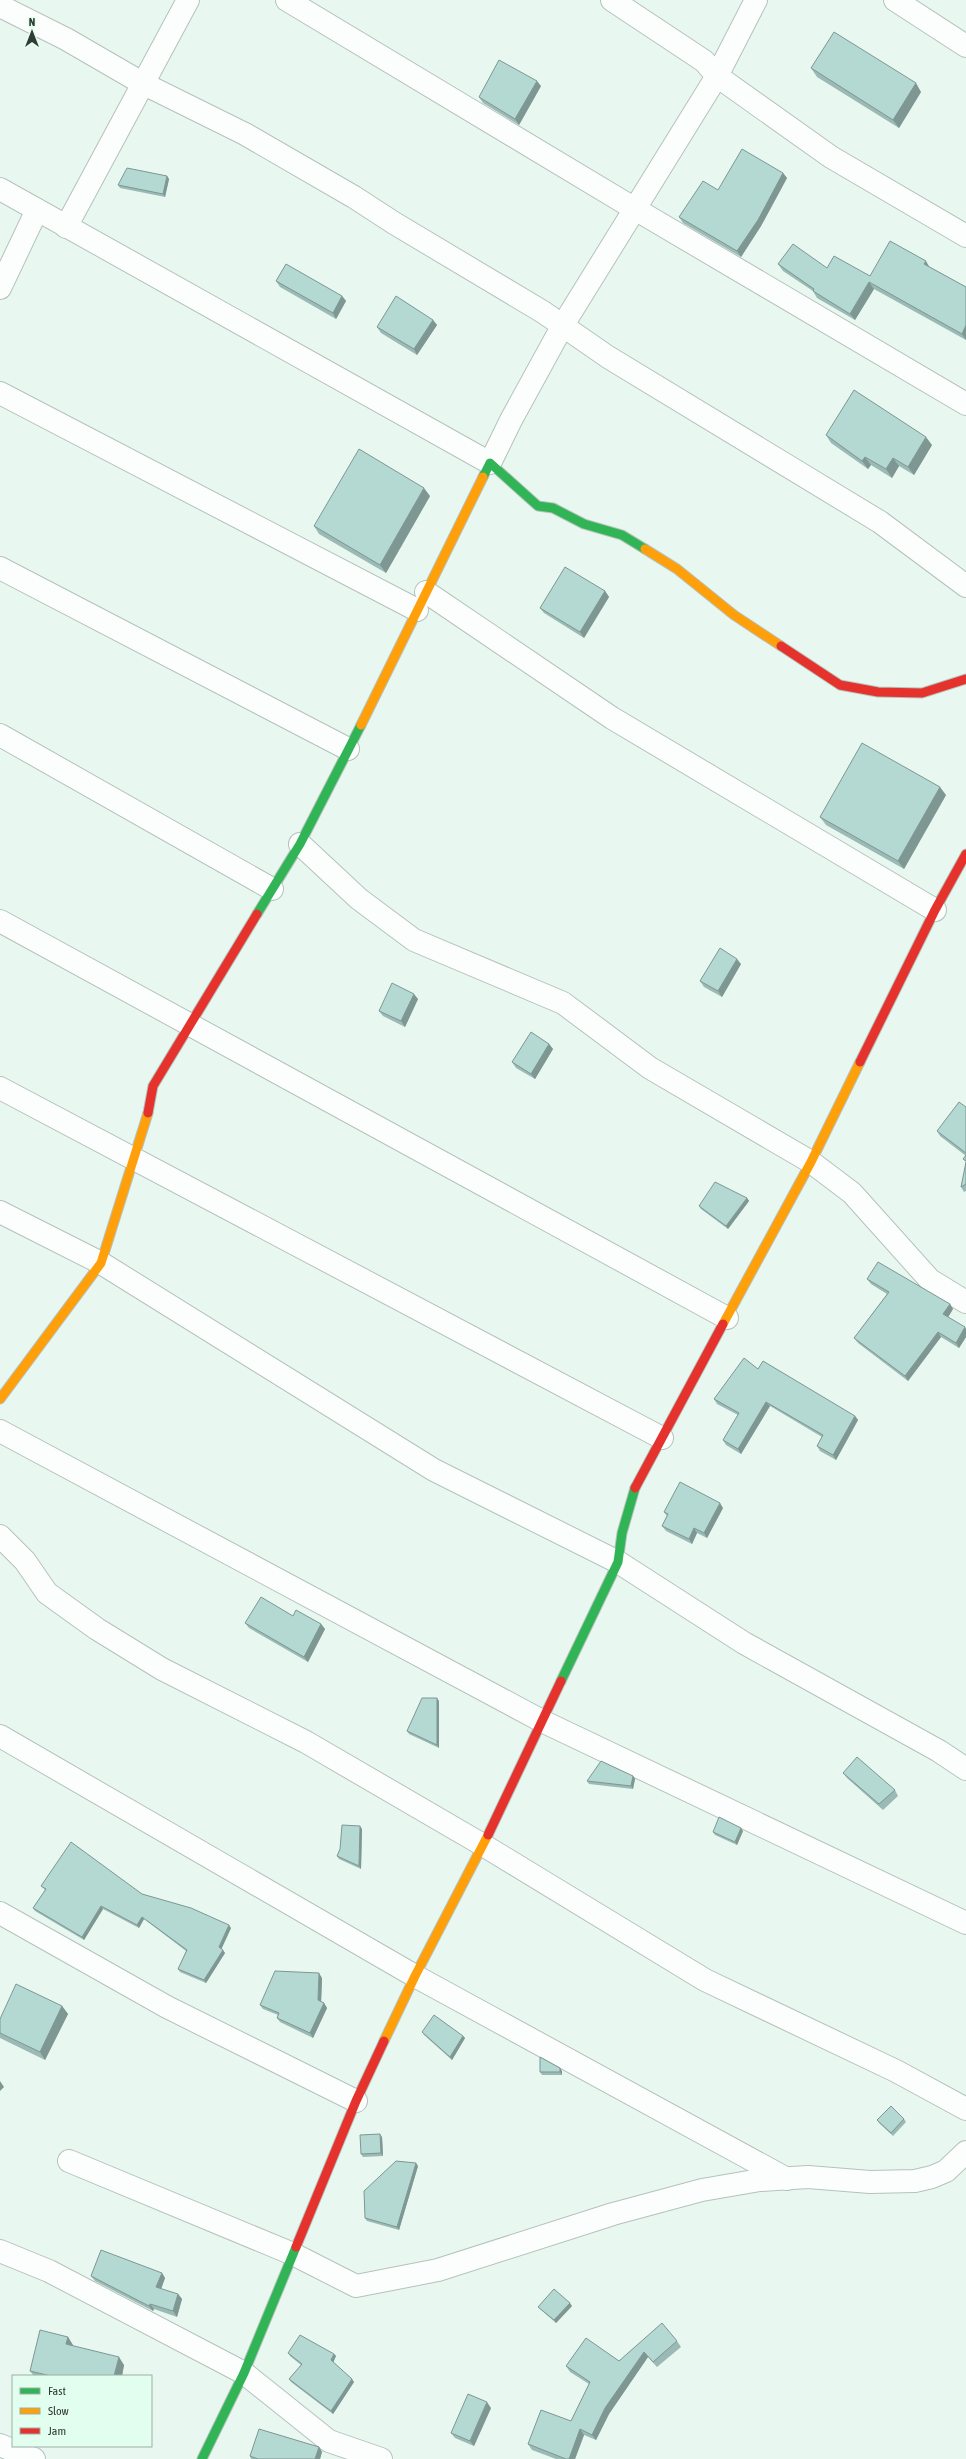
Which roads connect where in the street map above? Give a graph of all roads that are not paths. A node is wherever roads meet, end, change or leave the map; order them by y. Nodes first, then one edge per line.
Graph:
1 (188, 0) edge
2 (287, 0) edge
3 (612, 0) edge
4 (756, 0) edge
5 (895, 0) edge
6 (0, 6) edge
7 (966, 46) edge
8 (717, 76) junction
9 (142, 83) junction
10 (0, 189) edge
11 (635, 209) junction
12 (37, 210) junction
13 (66, 227) junction
14 (966, 236) edge
15 (0, 288) edge
16 (563, 325) junction
17 (0, 393) edge
18 (966, 404) edge
19 (490, 463) junction
20 (0, 568) edge
21 (966, 586) edge
22 (421, 601) junction
23 (966, 678) edge
24 (0, 735) edge
25 (348, 749) junction
26 (300, 844) junction
27 (966, 854) edge
28 (272, 889) junction
29 (935, 910) junction
30 (0, 921) edge
31 (190, 1024) junction
32 (0, 1088) edge
33 (134, 1159) junction
34 (811, 1162) junction
35 (0, 1212) edge
36 (101, 1263) junction
37 (966, 1302) edge
38 (727, 1318) junction
39 (0, 1398) edge
40 (0, 1431) edge
41 (662, 1438) junction
42 (0, 1536) edge
43 (618, 1562) junction
44 (542, 1721) junction
45 (0, 1736) edge
46 (966, 1769) edge
47 (483, 1845) junction
48 (0, 1912) edge
49 (966, 1923) edge
50 (415, 1976) junction
51 (356, 2101) junction
52 (966, 2109) edge
53 (966, 2152) edge
54 (69, 2161) dead end
55 (787, 2179) junction
56 (0, 2251) edge
57 (293, 2254) junction
58 (244, 2373) junction
59 (0, 2445) edge
60 (34, 2459) edge
61 (202, 2459) edge
62 (381, 2459) edge

1 - 9 street
2 - 11 street
3 - 8 street
4 - 8 street
5 - 7 street
6 - 9 street
8 - 11 street
8 - 14 street
9 - 13 street
9 - 16 street
10 - 12 street
11 - 16 street
11 - 18 street
12 - 13 street
12 - 15 street
13 - 19 street
16 - 19 street
16 - 21 street
17 - 22 street
19 - 22 street
19 - 23 street
20 - 25 street
22 - 25 street
22 - 29 street
24 - 28 street
25 - 26 street
26 - 28 street
26 - 34 street
27 - 29 street
28 - 31 street
29 - 34 street
30 - 31 street
31 - 33 street
31 - 38 street
32 - 33 street
33 - 36 street
33 - 41 street
34 - 37 street
34 - 38 street
35 - 36 street
36 - 39 street
36 - 43 street
38 - 41 street
40 - 44 street
41 - 43 street
42 - 47 street
43 - 44 street
43 - 46 street
44 - 47 street
44 - 49 street
45 - 50 street
47 - 50 street
47 - 52 street
48 - 51 street
50 - 51 street
50 - 55 street
51 - 57 street
53 - 55 street
54 - 57 street
55 - 57 street
56 - 58 street
57 - 58 street
58 - 61 street
58 - 62 street
59 - 60 street

